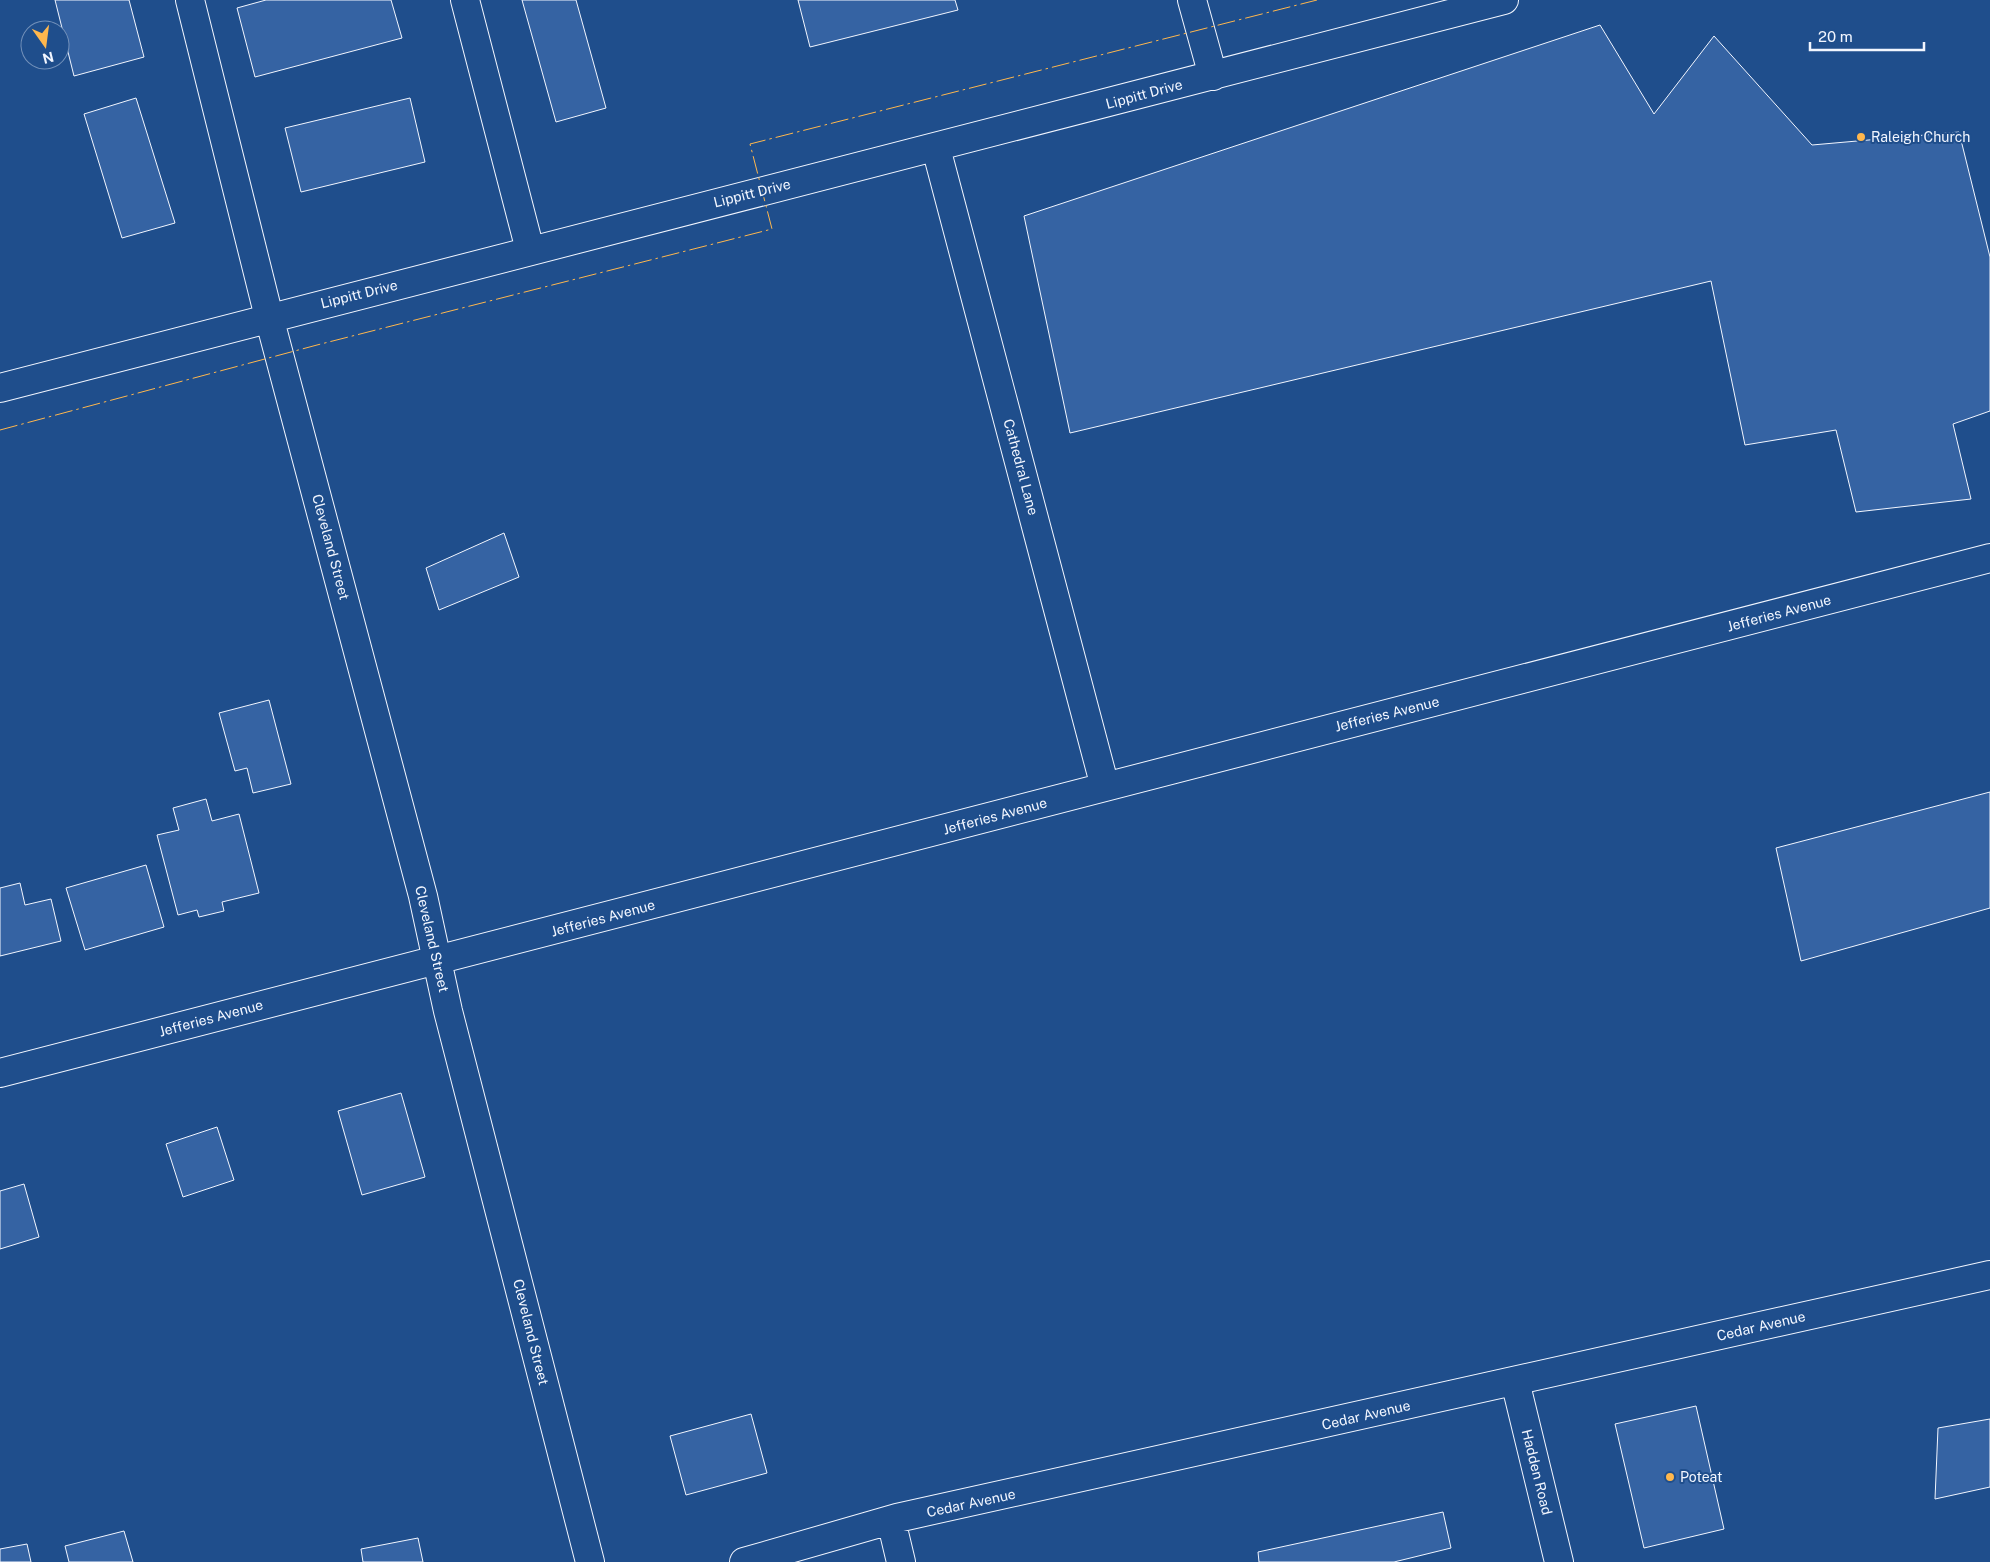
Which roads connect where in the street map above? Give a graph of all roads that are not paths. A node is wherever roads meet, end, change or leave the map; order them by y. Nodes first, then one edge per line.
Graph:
1 (190, 0) edge
2 (465, 0) edge
3 (1192, 0) edge
4 (1504, 0) edge
5 (1213, 76) junction
6 (936, 148) junction
7 (530, 250) junction
8 (269, 317) junction
9 (0, 388) edge
10 (1990, 558) edge
11 (1106, 787) junction
12 (438, 961) junction
13 (0, 1073) edge
14 (1990, 1275) edge
15 (1515, 1381) junction
16 (891, 1520) junction
17 (590, 1562) edge
18 (744, 1562) edge
19 (901, 1562) edge
20 (1559, 1562) edge

1 - 8 street, Cleveland Street
2 - 7 street
3 - 5 street
4 - 5 street, Lippitt Drive
5 - 6 street, Lippitt Drive
6 - 7 street, Lippitt Drive
6 - 11 street, Cathedral Lane
7 - 8 street, Lippitt Drive
8 - 9 street, Lippitt Drive
8 - 12 street, Cleveland Street
10 - 11 street, Jefferies Avenue
11 - 12 street, Jefferies Avenue
12 - 13 street, Jefferies Avenue
12 - 17 street, Cleveland Street
14 - 15 street, Cedar Avenue
15 - 16 street, Cedar Avenue
15 - 20 street, Hadden Road
16 - 18 street, Cedar Avenue
16 - 19 street

